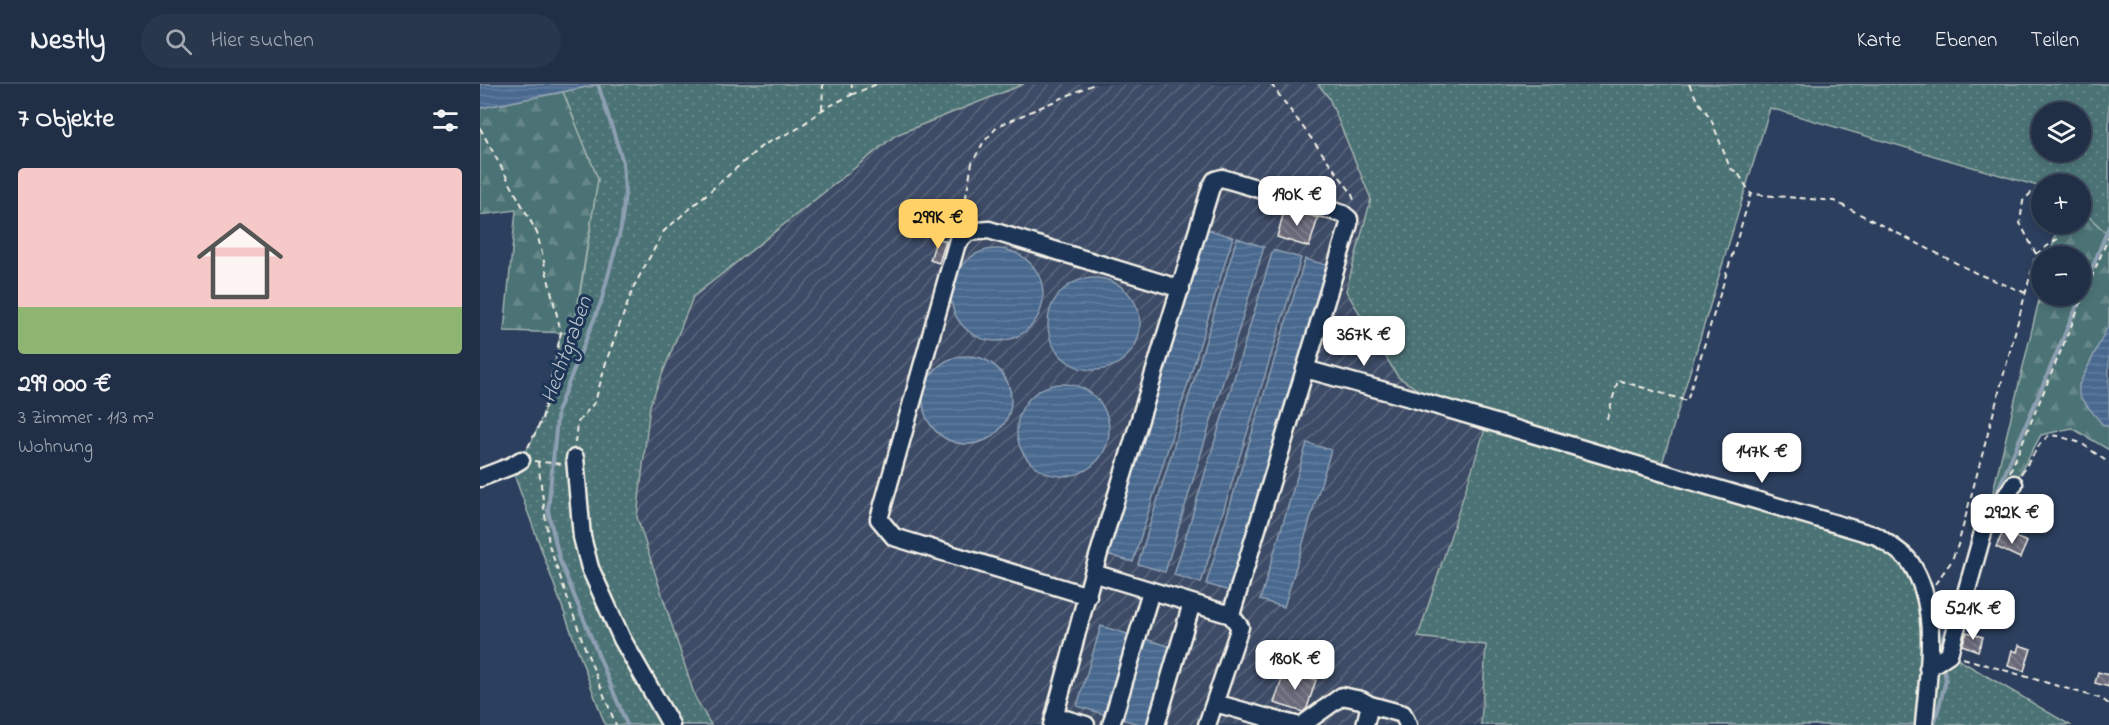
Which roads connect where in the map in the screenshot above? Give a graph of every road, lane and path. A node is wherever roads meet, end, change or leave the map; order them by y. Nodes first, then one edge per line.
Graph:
1 (823, 84) edge
2 (852, 84) edge
3 (877, 84) edge
4 (1094, 84) edge
5 (1271, 84) edge
6 (1689, 84) edge
7 (851, 94) junction
8 (822, 110) junction
9 (480, 128) edge
10 (2031, 193) edge
11 (1751, 194) junction
12 (1349, 219) junction
13 (962, 220) dead end
14 (2060, 234) edge
15 (2109, 236) edge
16 (2032, 246) edge
17 (2048, 246) edge
18 (2031, 274) edge
19 (1181, 289) junction
20 (2026, 293) junction
21 (1305, 369) junction
22 (1607, 419) dead end
23 (529, 460) junction
24 (570, 461) junction
25 (550, 463) dead end
26 (2109, 463) edge
27 (480, 478) edge
28 (2012, 478) junction
29 (1094, 573) junction
30 (1925, 590) junction
31 (1151, 591) junction
32 (1088, 596) junction
33 (1192, 603) junction
34 (1231, 615) junction
35 (1949, 654) junction
36 (1929, 668) junction
37 (1215, 703) junction
38 (2109, 704) edge
39 (1370, 705) junction
40 (1054, 720) edge
41 (1271, 722) edge
42 (616, 725) edge
43 (671, 725) edge
44 (1086, 725) edge
45 (1111, 725) edge
46 (1155, 725) edge
47 (1208, 725) edge
48 (1296, 725) edge
49 (1302, 725) edge
50 (1365, 725) edge
51 (1408, 725) edge
52 (1924, 725) edge

1 - 8 path
2 - 7 path
3 - 7 path
4 - 13 path
5 - 12 path
6 - 11 path
7 - 8 path
8 - 24 path
9 - 23 path
10 - 16 path
11 - 20 path
11 - 22 path
12 - 19 street
12 - 21 street
14 - 17 path
15 - 28 path
18 - 20 path
19 - 29 street
19 - 32 street
20 - 30 path
21 - 30 street
21 - 34 street
23 - 27 street
23 - 42 path
24 - 25 path
24 - 43 street
26 - 28 path
28 - 35 street
29 - 31 street
29 - 32 street
30 - 36 street
31 - 33 street
31 - 45 street
32 - 40 street
33 - 34 street
33 - 46 street
34 - 37 street
35 - 36 street
35 - 38 path
36 - 52 street
37 - 41 street
37 - 47 street
39 - 49 street
39 - 50 street
39 - 51 street
40 - 44 street
41 - 48 street

